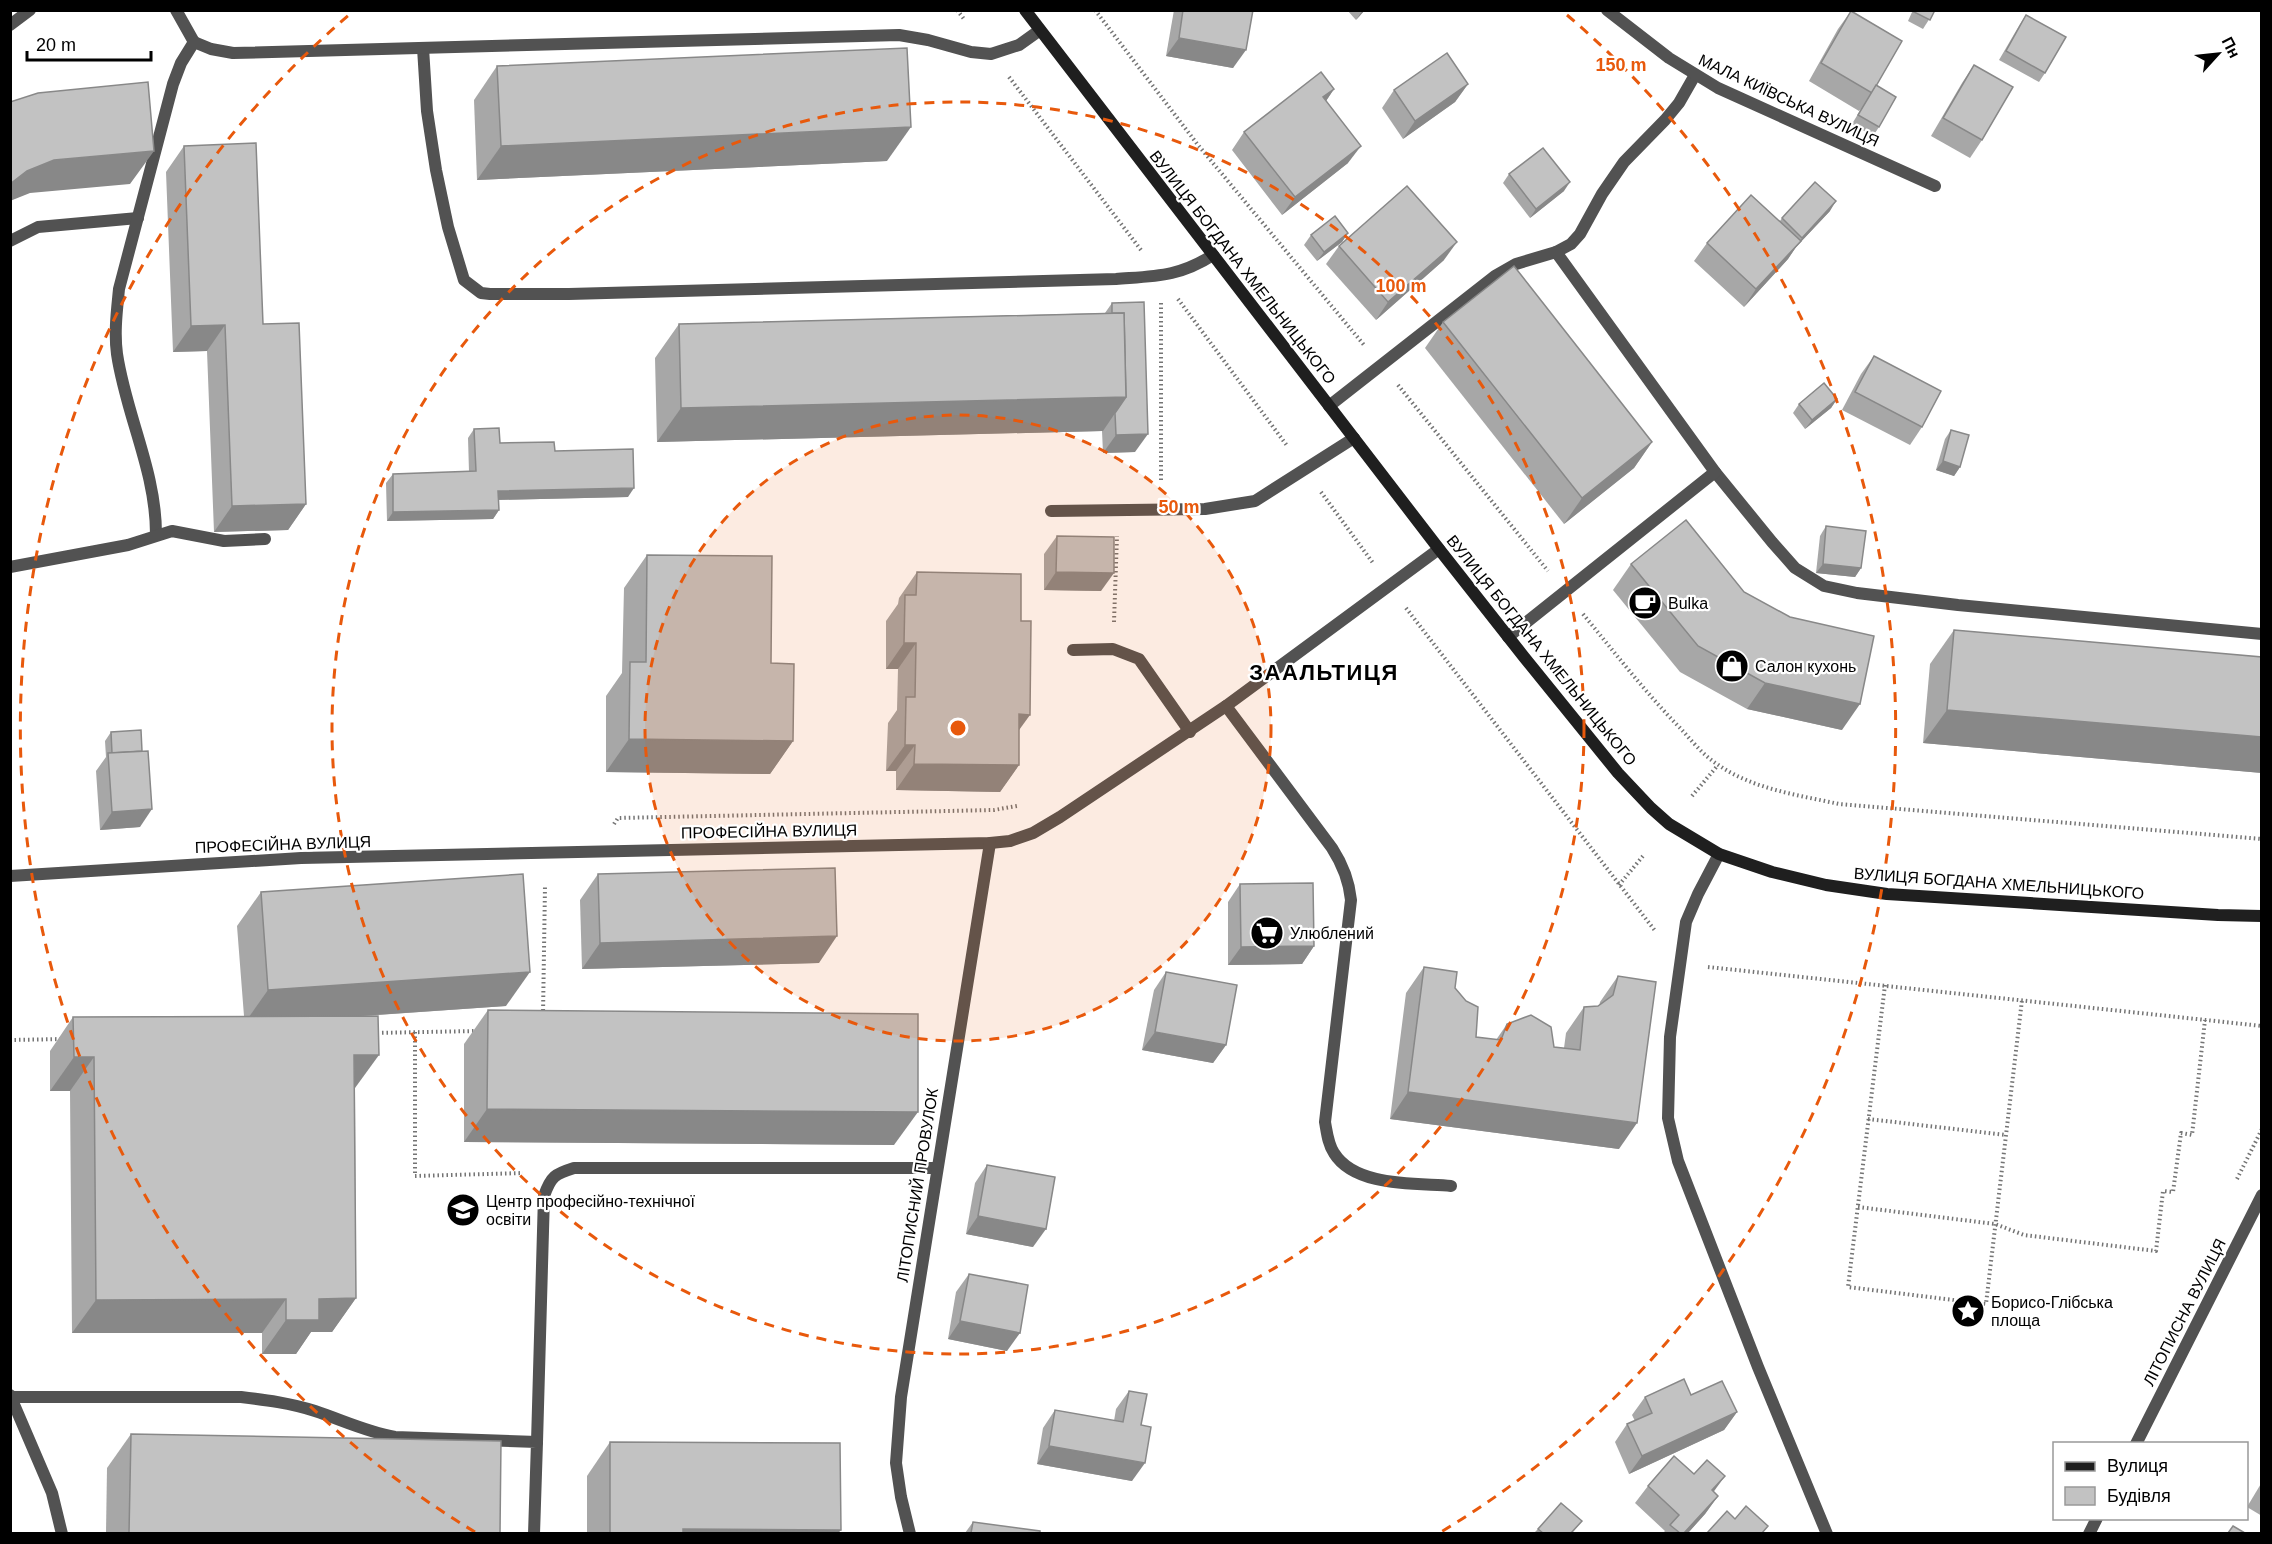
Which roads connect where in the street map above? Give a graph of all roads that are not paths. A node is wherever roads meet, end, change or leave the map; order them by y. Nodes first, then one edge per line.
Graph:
1 (30, 10) edge
2 (176, 10) edge
3 (1025, 10) edge
4 (1608, 10) edge
5 (10, 26) edge
6 (1041, 30) junction
7 (194, 42) junction
8 (423, 48) junction
9 (1695, 75) junction
10 (1935, 186) dead end
11 (138, 218) junction
12 (10, 242) edge
13 (1557, 252) junction
14 (1213, 255) junction
15 (1329, 406) junction
16 (1354, 438) junction
17 (1715, 472) junction
18 (1051, 511) dead end
19 (156, 534) junction
20 (266, 539) dead end
21 (1438, 549) junction
22 (10, 567) edge
23 (2262, 634) edge
24 (1508, 637) junction
25 (1074, 650) dead end
26 (1226, 706) junction
27 (1190, 732) junction
28 (990, 843) junction
29 (1719, 854) junction
30 (10, 876) edge
31 (2262, 916) edge
32 (937, 1168) junction
33 (1451, 1186) dead end
34 (2262, 1195) edge
35 (11, 1396) edge
36 (537, 1442) junction
37 (2137, 1442) edge
38 (62, 1533) edge
39 (534, 1533) edge
40 (910, 1533) edge
41 (1827, 1533) edge

1 - 5 street
2 - 7 street
3 - 6 main road, ВУЛИЦЯ БОГДАНА ХМЕЛЬНИЦЬКОГО
4 - 9 street, МАЛА КИЇВСЬКА ВУЛИЦЯ
6 - 8 street
6 - 14 main road, ВУЛИЦЯ БОГДАНА ХМЕЛЬНИЦЬКОГО
7 - 8 street
7 - 11 street
8 - 14 street
9 - 10 street, МАЛА КИЇВСЬКА ВУЛИЦЯ
9 - 13 street
11 - 12 street
11 - 19 street
13 - 15 street
13 - 17 street
14 - 15 main road, ВУЛИЦЯ БОГДАНА ХМЕЛЬНИЦЬКОГО
15 - 16 main road, ВУЛИЦЯ БОГДАНА ХМЕЛЬНИЦЬКОГО
16 - 18 street
16 - 21 main road, ВУЛИЦЯ БОГДАНА ХМЕЛЬНИЦЬКОГО
17 - 23 street
17 - 24 street
19 - 20 street
19 - 22 street
21 - 24 main road, ВУЛИЦЯ БОГДАНА ХМЕЛЬНИЦЬКОГО
21 - 26 street, ПРОФЕСІЙНА ВУЛИЦЯ
24 - 29 main road, ВУЛИЦЯ БОГДАНА ХМЕЛЬНИЦЬКОГО
25 - 27 street
26 - 27 street, ПРОФЕСІЙНА ВУЛИЦЯ
26 - 33 street
27 - 28 street, ПРОФЕСІЙНА ВУЛИЦЯ
28 - 30 street, ПРОФЕСІЙНА ВУЛИЦЯ
28 - 32 street, ЛІТОПИСНИЙ ПРОВУЛОК
29 - 31 main road, ВУЛИЦЯ БОГДАНА ХМЕЛЬНИЦЬКОГО
29 - 41 street
32 - 36 street
32 - 40 street, ЛІТОПИСНИЙ ПРОВУЛОК
34 - 37 street, ЛІТОПИСНА ВУЛИЦЯ
35 - 36 street
35 - 38 street
36 - 39 street

